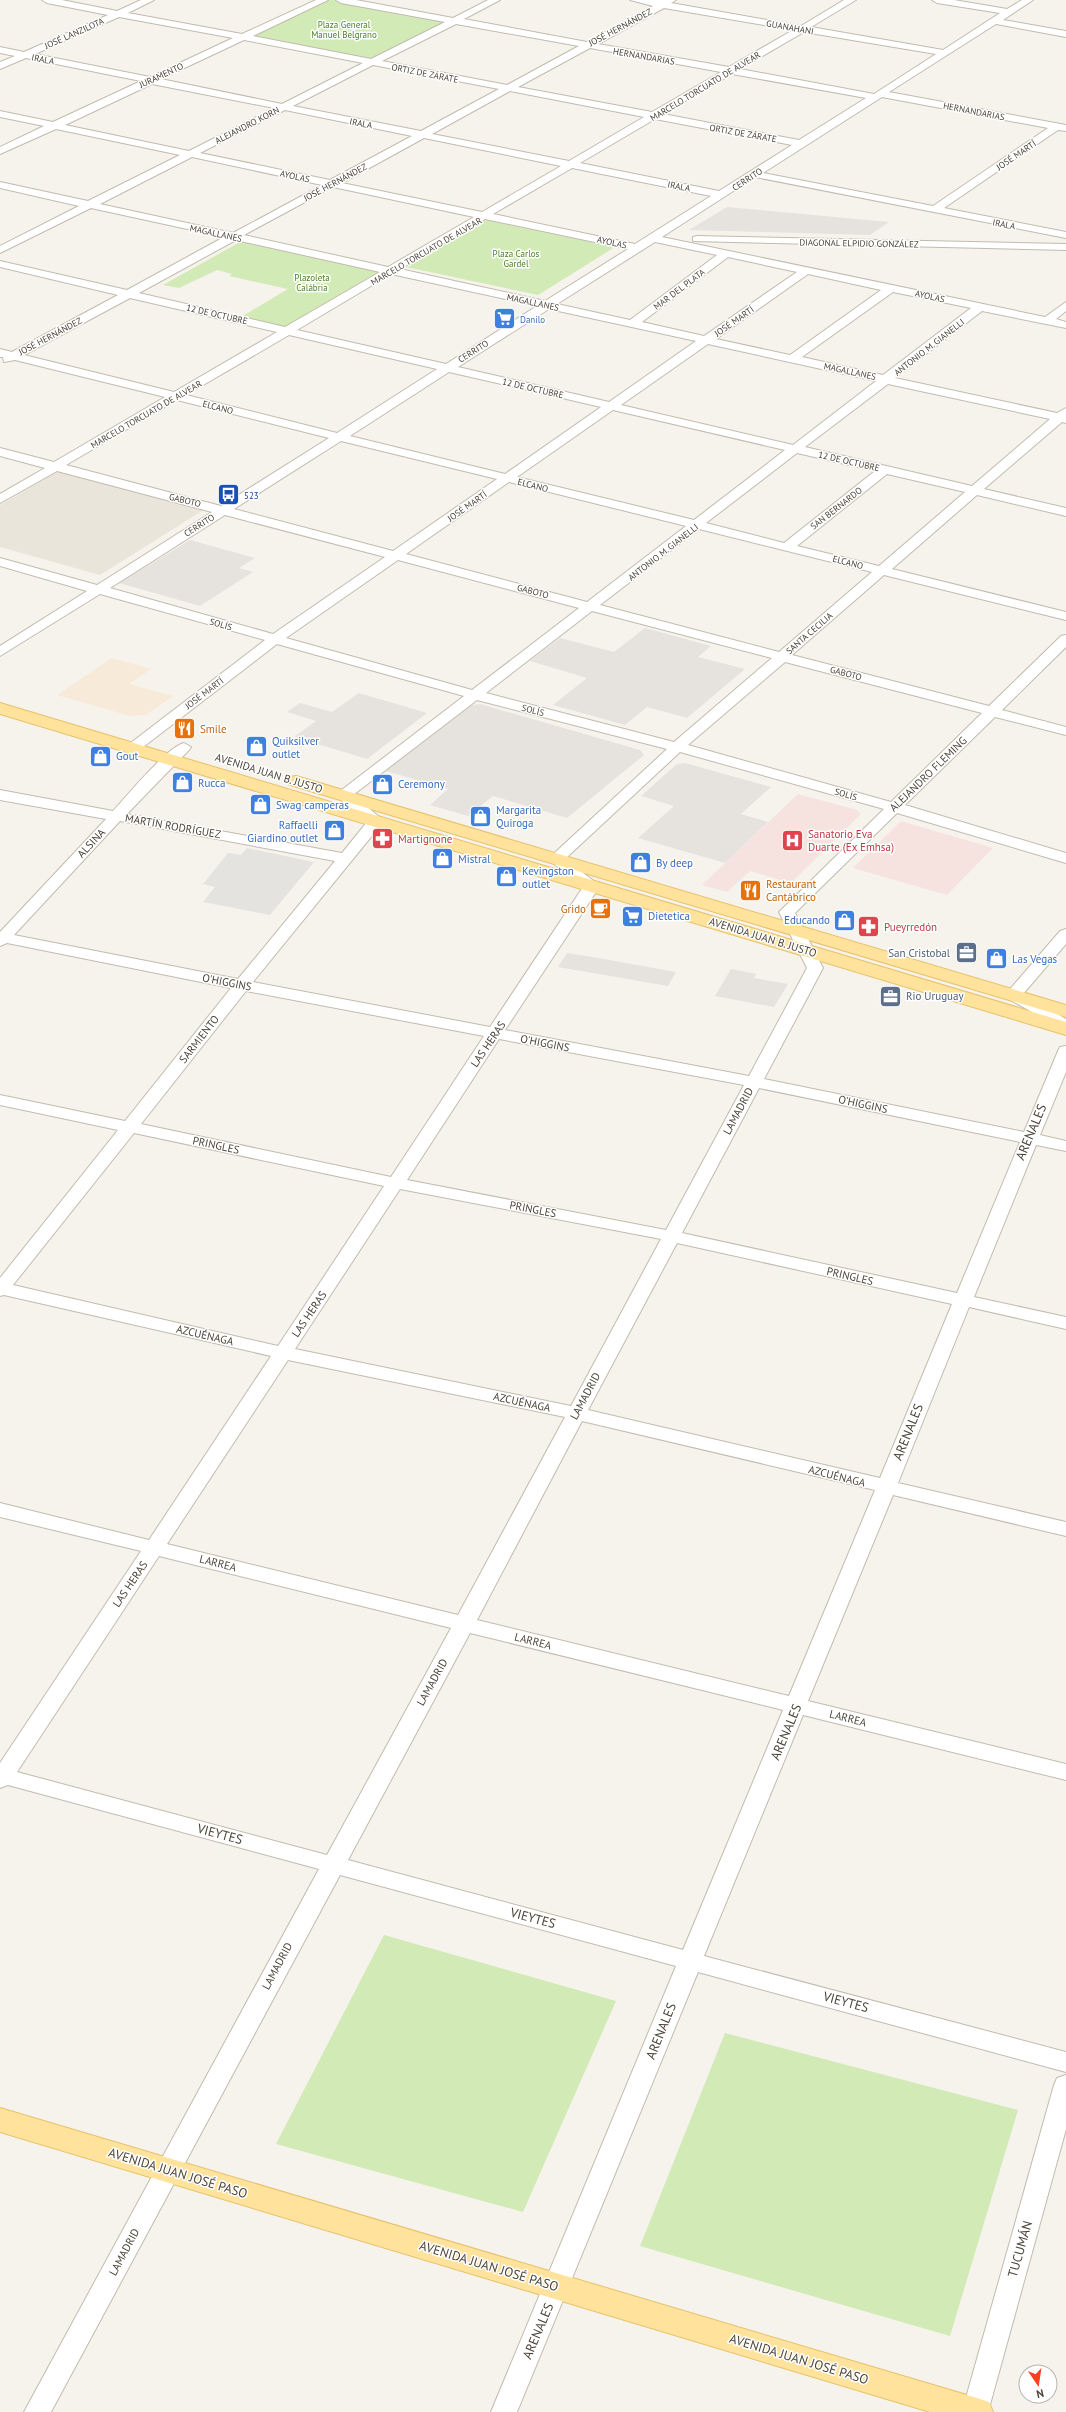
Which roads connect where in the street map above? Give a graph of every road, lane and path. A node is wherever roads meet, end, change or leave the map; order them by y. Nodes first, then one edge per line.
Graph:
1 (48, 0) edge
2 (148, 0) edge
3 (323, 0) edge
4 (341, 0) edge
5 (495, 0) edge
6 (635, 0) edge
7 (851, 0) edge
8 (937, 0) edge
9 (1028, 0) edge
10 (666, 2) edge
11 (1009, 12) junction
12 (117, 14) junction
13 (453, 21) junction
14 (994, 22) junction
15 (802, 29) junction
16 (1066, 34) edge
17 (242, 38) junction
18 (586, 46) junction
19 (0, 50) edge
20 (944, 53) junction
21 (24, 55) junction
22 (371, 62) junction
23 (0, 66) edge
24 (730, 72) junction
25 (149, 80) junction
26 (507, 89) junction
27 (878, 95) junction
28 (281, 108) junction
29 (0, 114) edge
30 (653, 117) junction
31 (55, 125) junction
32 (1061, 127) edge
33 (422, 135) junction
34 (802, 144) junction
35 (0, 151) edge
36 (191, 154) junction
37 (572, 165) junction
38 (754, 174) junction
39 (332, 183) junction
40 (0, 185) edge
41 (722, 195) junction
42 (90, 205) junction
43 (934, 210) junction
44 (486, 216) junction
45 (1066, 235) edge
46 (234, 237) junction
47 (653, 238) junction
48 (1066, 247) edge
49 (638, 248) junction
50 (0, 250) edge
51 (726, 253) junction
52 (0, 264) edge
53 (807, 270) junction
54 (391, 272) junction
55 (890, 288) junction
56 (129, 294) junction
57 (546, 305) junction
58 (1066, 305) edge
59 (980, 307) junction
60 (1047, 321) junction
61 (632, 324) junction
62 (1066, 325) edge
63 (289, 331) junction
64 (707, 340) junction
65 (0, 353) edge
66 (13, 356) junction
67 (792, 358) junction
68 (0, 363) edge
69 (447, 368) junction
70 (887, 380) junction
71 (176, 396) junction
72 (611, 406) junction
73 (1064, 416) edge
74 (338, 436) junction
75 (796, 449) junction
76 (0, 452) edge
77 (56, 466) junction
78 (884, 470) junction
79 (507, 478) junction
80 (974, 491) junction
81 (0, 499) edge
82 (223, 509) junction
83 (1066, 512) edge
84 (697, 525) junction
85 (787, 547) junction
86 (396, 555) junction
87 (0, 562) edge
88 (882, 571) junction
89 (98, 589) junction
90 (591, 607) junction
91 (1066, 616) edge
92 (275, 639) junction
93 (1066, 639) edge
94 (0, 652) edge
95 (782, 656) junction
96 (0, 692) edge
97 (476, 695) junction
98 (0, 708) edge
99 (992, 711) junction
100 (1066, 731) edge
101 (148, 736) junction
102 (677, 747) junction
103 (133, 748) junction
104 (184, 748) junction
105 (170, 759) junction
106 (0, 795) edge
107 (344, 795) junction
108 (894, 807) junction
109 (117, 816) junction
110 (376, 821) junction
111 (346, 858) junction
112 (556, 858) junction
113 (1066, 858) edge
114 (592, 886) junction
115 (796, 930) junction
116 (1066, 934) edge
117 (1, 938) edge
118 (806, 950) junction
119 (242, 985) junction
120 (1018, 988) junction
121 (1066, 1011) edge
122 (1066, 1028) edge
123 (495, 1033) junction
124 (1066, 1051) edge
125 (754, 1082) junction
126 (0, 1100) edge
127 (130, 1127) junction
128 (1028, 1138) junction
129 (1066, 1146) edge
130 (396, 1182) junction
131 (671, 1236) junction
132 (1, 1289) edge
133 (961, 1301) junction
134 (1066, 1323) edge
135 (283, 1353) junction
136 (575, 1413) junction
137 (885, 1487) junction
138 (0, 1510) edge
139 (1066, 1528) edge
140 (154, 1547) junction
141 (464, 1624) junction
142 (797, 1706) junction
143 (1066, 1772) edge
144 (1, 1776) edge
145 (332, 1864) junction
146 (690, 1960) junction
147 (1066, 2062) edge
148 (1066, 2085) edge
149 (0, 2120) edge
150 (168, 2170) junction
151 (557, 2286) junction
152 (37, 2412) edge
153 (504, 2412) edge
154 (976, 2412) edge

1 - 12 street, ORTIZ DE ZÁRATE
2 - 12 street, JOSÉ LANZILOTA
3 - 17 street, JURAMENTO
4 - 13 street, HERNANDARIAS
5 - 13 street, ALEJANDRO KORN
6 - 10 street, GUANAHANI
7 - 15 street, MARCELO TORCUATO DE ALVEAR
8 - 11 street
9 - 11 street, CERRITO
10 - 15 street, GUANAHANI
10 - 18 street, JOSÉ HERNÁNDEZ
11 - 14 street, CERRITO
12 - 17 street, ORTIZ DE ZÁRATE
12 - 21 street, JOSÉ LANZILOTA
13 - 18 street, HERNANDARIAS
13 - 22 street, ALEJANDRO KORN
14 - 16 street
14 - 20 street, CERRITO
15 - 20 street, GUANAHANI
15 - 24 street, MARCELO TORCUATO DE ALVEAR
17 - 22 street, ORTIZ DE ZÁRATE
17 - 25 street, JURAMENTO
18 - 24 street, HERNANDARIAS
18 - 26 street, JOSÉ HERNÁNDEZ
19 - 21 street, IRALA
20 - 27 street, CERRITO
21 - 23 street, JOSÉ LANZILOTA
21 - 25 street, IRALA
22 - 26 street, ORTIZ DE ZÁRATE
22 - 28 street, ALEJANDRO KORN
24 - 27 street, HERNANDARIAS
24 - 30 street, MARCELO TORCUATO DE ALVEAR
25 - 28 street, IRALA
25 - 31 street, JURAMENTO
26 - 30 street, ORTIZ DE ZÁRATE
26 - 33 street, JOSÉ HERNÁNDEZ
27 - 32 street, HERNANDARIAS
27 - 34 street, CERRITO
28 - 33 street, IRALA
28 - 36 street, ALEJANDRO KORN
29 - 31 street, AYOLAS
30 - 34 street, ORTIZ DE ZÁRATE
30 - 37 street, MARCELO TORCUATO DE ALVEAR
31 - 35 street, JURAMENTO
31 - 36 street, AYOLAS
32 - 43 street, JOSÉ MARTÍ
33 - 37 street, IRALA
33 - 39 street, JOSÉ HERNÁNDEZ
34 - 38 street, CERRITO
36 - 39 street, AYOLAS
36 - 42 street, ALEJANDRO KORN
37 - 41 street, IRALA
37 - 44 street, MARCELO TORCUATO DE ALVEAR
38 - 41 street, CERRITO
38 - 43 street, IRALA
39 - 44 street, AYOLAS
39 - 46 street, JOSÉ HERNÁNDEZ
40 - 42 street, MAGALLANES
41 - 47 street, CERRITO
42 - 46 street, MAGALLANES
42 - 50 street, ALEJANDRO KORN
43 - 45 street, IRALA
44 - 49 street, AYOLAS
44 - 54 street, MARCELO TORCUATO DE ALVEAR
46 - 54 street, MAGALLANES
46 - 56 street, JOSÉ HERNÁNDEZ
47 - 48 street, DIAGONAL ELPIDIO GONZÁLEZ
47 - 49 street, CERRITO
47 - 51 street, AYOLAS
49 - 57 street, CERRITO
51 - 53 street, AYOLAS
51 - 61 street, MAR DEL PLATA
52 - 56 street, 12 DE OCTUBRE
53 - 55 street, AYOLAS
53 - 64 street, JOSÉ MARTÍ
54 - 57 street, MAGALLANES
54 - 63 street, MARCELO TORCUATO DE ALVEAR
55 - 59 street, AYOLAS
55 - 67 street
56 - 63 street, 12 DE OCTUBRE
56 - 66 street, JOSÉ HERNÁNDEZ
57 - 61 street, MAGALLANES
57 - 69 street, CERRITO
58 - 60 street
59 - 60 street, AYOLAS
59 - 70 street, ANTONIO M. GIANELLI
60 - 62 street, AYOLAS
61 - 64 street, MAGALLANES
63 - 69 street, 12 DE OCTUBRE
63 - 71 street, MARCELO TORCUATO DE ALVEAR
64 - 67 street, MAGALLANES
64 - 72 street, JOSÉ MARTÍ
65 - 66 street, ELCANO
66 - 68 street, JOSÉ HERNÁNDEZ
66 - 71 street, ELCANO
67 - 70 street, MAGALLANES
69 - 72 street, 12 DE OCTUBRE
69 - 74 street, CERRITO
70 - 73 street, MAGALLANES
70 - 75 street, ANTONIO M. GIANELLI
71 - 74 street, ELCANO
71 - 77 street, MARCELO TORCUATO DE ALVEAR
72 - 75 street, 12 DE OCTUBRE
72 - 79 street, JOSÉ MARTÍ
73 - 80 street, SANTA CECILIA
74 - 79 street, ELCANO
74 - 82 street, CERRITO
75 - 78 street, 12 DE OCTUBRE
75 - 84 street, ANTONIO M. GIANELLI
76 - 77 street, GABOTO
77 - 81 street, MARCELO TORCUATO DE ALVEAR
77 - 82 street, GABOTO
78 - 80 street, 12 DE OCTUBRE
78 - 85 street, SAN BERNARDO
79 - 84 street, ELCANO
79 - 86 street, JOSÉ MARTÍ
80 - 83 street, 12 DE OCTUBRE
80 - 88 street, SANTA CECILIA
82 - 86 street, GABOTO
82 - 89 street, CERRITO
84 - 85 street, ELCANO
84 - 90 street, ANTONIO M. GIANELLI
85 - 88 street, ELCANO
86 - 90 street, GABOTO
86 - 92 street, JOSÉ MARTÍ
87 - 89 street, SOLÍS
88 - 91 street, ELCANO
88 - 95 street, SANTA CECILIA
89 - 92 street, SOLÍS
89 - 94 street, CERRITO
90 - 95 street, GABOTO
90 - 97 street, ANTONIO M. GIANELLI
92 - 97 street, SOLÍS
92 - 101 street, JOSÉ MARTÍ
93 - 99 street, ALEJANDRO FLEMING
95 - 99 street, GABOTO
95 - 102 street, SANTA CECILIA
96 - 101 main road, AVENIDA JUAN B. JUSTO
97 - 102 street, SOLÍS
97 - 107 street, ANTONIO M. GIANELLI
98 - 103 main road, AVENIDA JUAN B. JUSTO
99 - 100 street, GABOTO
99 - 108 street, ALEJANDRO FLEMING
101 - 103 street, JOSÉ MARTÍ
101 - 104 main road, AVENIDA JUAN B. JUSTO
102 - 108 street, SOLÍS
102 - 112 street, SANTA CECILIA
103 - 105 main road, AVENIDA JUAN B. JUSTO
104 - 105 street, ALSINA
104 - 107 main road, AVENIDA JUAN B. JUSTO
105 - 109 street, ALSINA
105 - 110 main road, AVENIDA JUAN B. JUSTO
106 - 109 street, MARTÍN RODRÍGUEZ
107 - 110 street
107 - 112 main road, AVENIDA JUAN B. JUSTO
108 - 113 street, SOLÍS
108 - 115 street, ALEJANDRO FLEMING
109 - 111 street, MARTÍN RODRÍGUEZ
109 - 117 street, ALSINA
110 - 111 street, SARMIENTO
110 - 114 main road, AVENIDA JUAN B. JUSTO
111 - 119 street, SARMIENTO
112 - 114 street
112 - 115 main road, AVENIDA JUAN B. JUSTO
114 - 118 main road, AVENIDA JUAN B. JUSTO
114 - 123 street, LAS HERAS
115 - 118 street
115 - 120 main road, AVENIDA JUAN B. JUSTO
116 - 120 street
117 - 119 street, O'HIGGINS
118 - 122 main road, AVENIDA JUAN B. JUSTO
118 - 125 street, LAMADRID
119 - 123 street, O'HIGGINS
119 - 127 street, SARMIENTO
120 - 121 main road, AVENIDA JUAN B. JUSTO
120 - 122 street
123 - 125 street, O'HIGGINS
123 - 130 street, LAS HERAS
124 - 128 street, ARENALES
125 - 128 street, O'HIGGINS
125 - 131 street, LAMADRID
126 - 127 street, PRINGLES
127 - 130 street, PRINGLES
127 - 132 street, SARMIENTO
128 - 129 street, O'HIGGINS
128 - 133 street, ARENALES
130 - 131 street, PRINGLES
130 - 135 street, LAS HERAS
131 - 133 street, PRINGLES
131 - 136 street, LAMADRID
132 - 135 street, AZCUÉNAGA
133 - 134 street, PRINGLES
133 - 137 street, ARENALES
135 - 136 street, AZCUÉNAGA
135 - 140 street, LAS HERAS
136 - 137 street, AZCUÉNAGA
136 - 141 street, LAMADRID
137 - 139 street, AZCUÉNAGA
137 - 142 street, ARENALES
138 - 140 street, LARREA
140 - 141 street, LARREA
140 - 144 street, LAS HERAS
141 - 142 street, LARREA
141 - 145 street, LAMADRID
142 - 143 street, LARREA
142 - 146 street, ARENALES
144 - 145 street, VIEYTES
145 - 146 street, VIEYTES
145 - 150 street, LAMADRID
146 - 147 street, VIEYTES
146 - 151 street, ARENALES
148 - 154 street, TUCUMÁN
149 - 150 main road, AVENIDA JUAN JOSÉ PASO
150 - 151 main road, AVENIDA JUAN JOSÉ PASO
150 - 152 street, LAMADRID
151 - 153 street, ARENALES
151 - 154 main road, AVENIDA JUAN JOSÉ PASO

